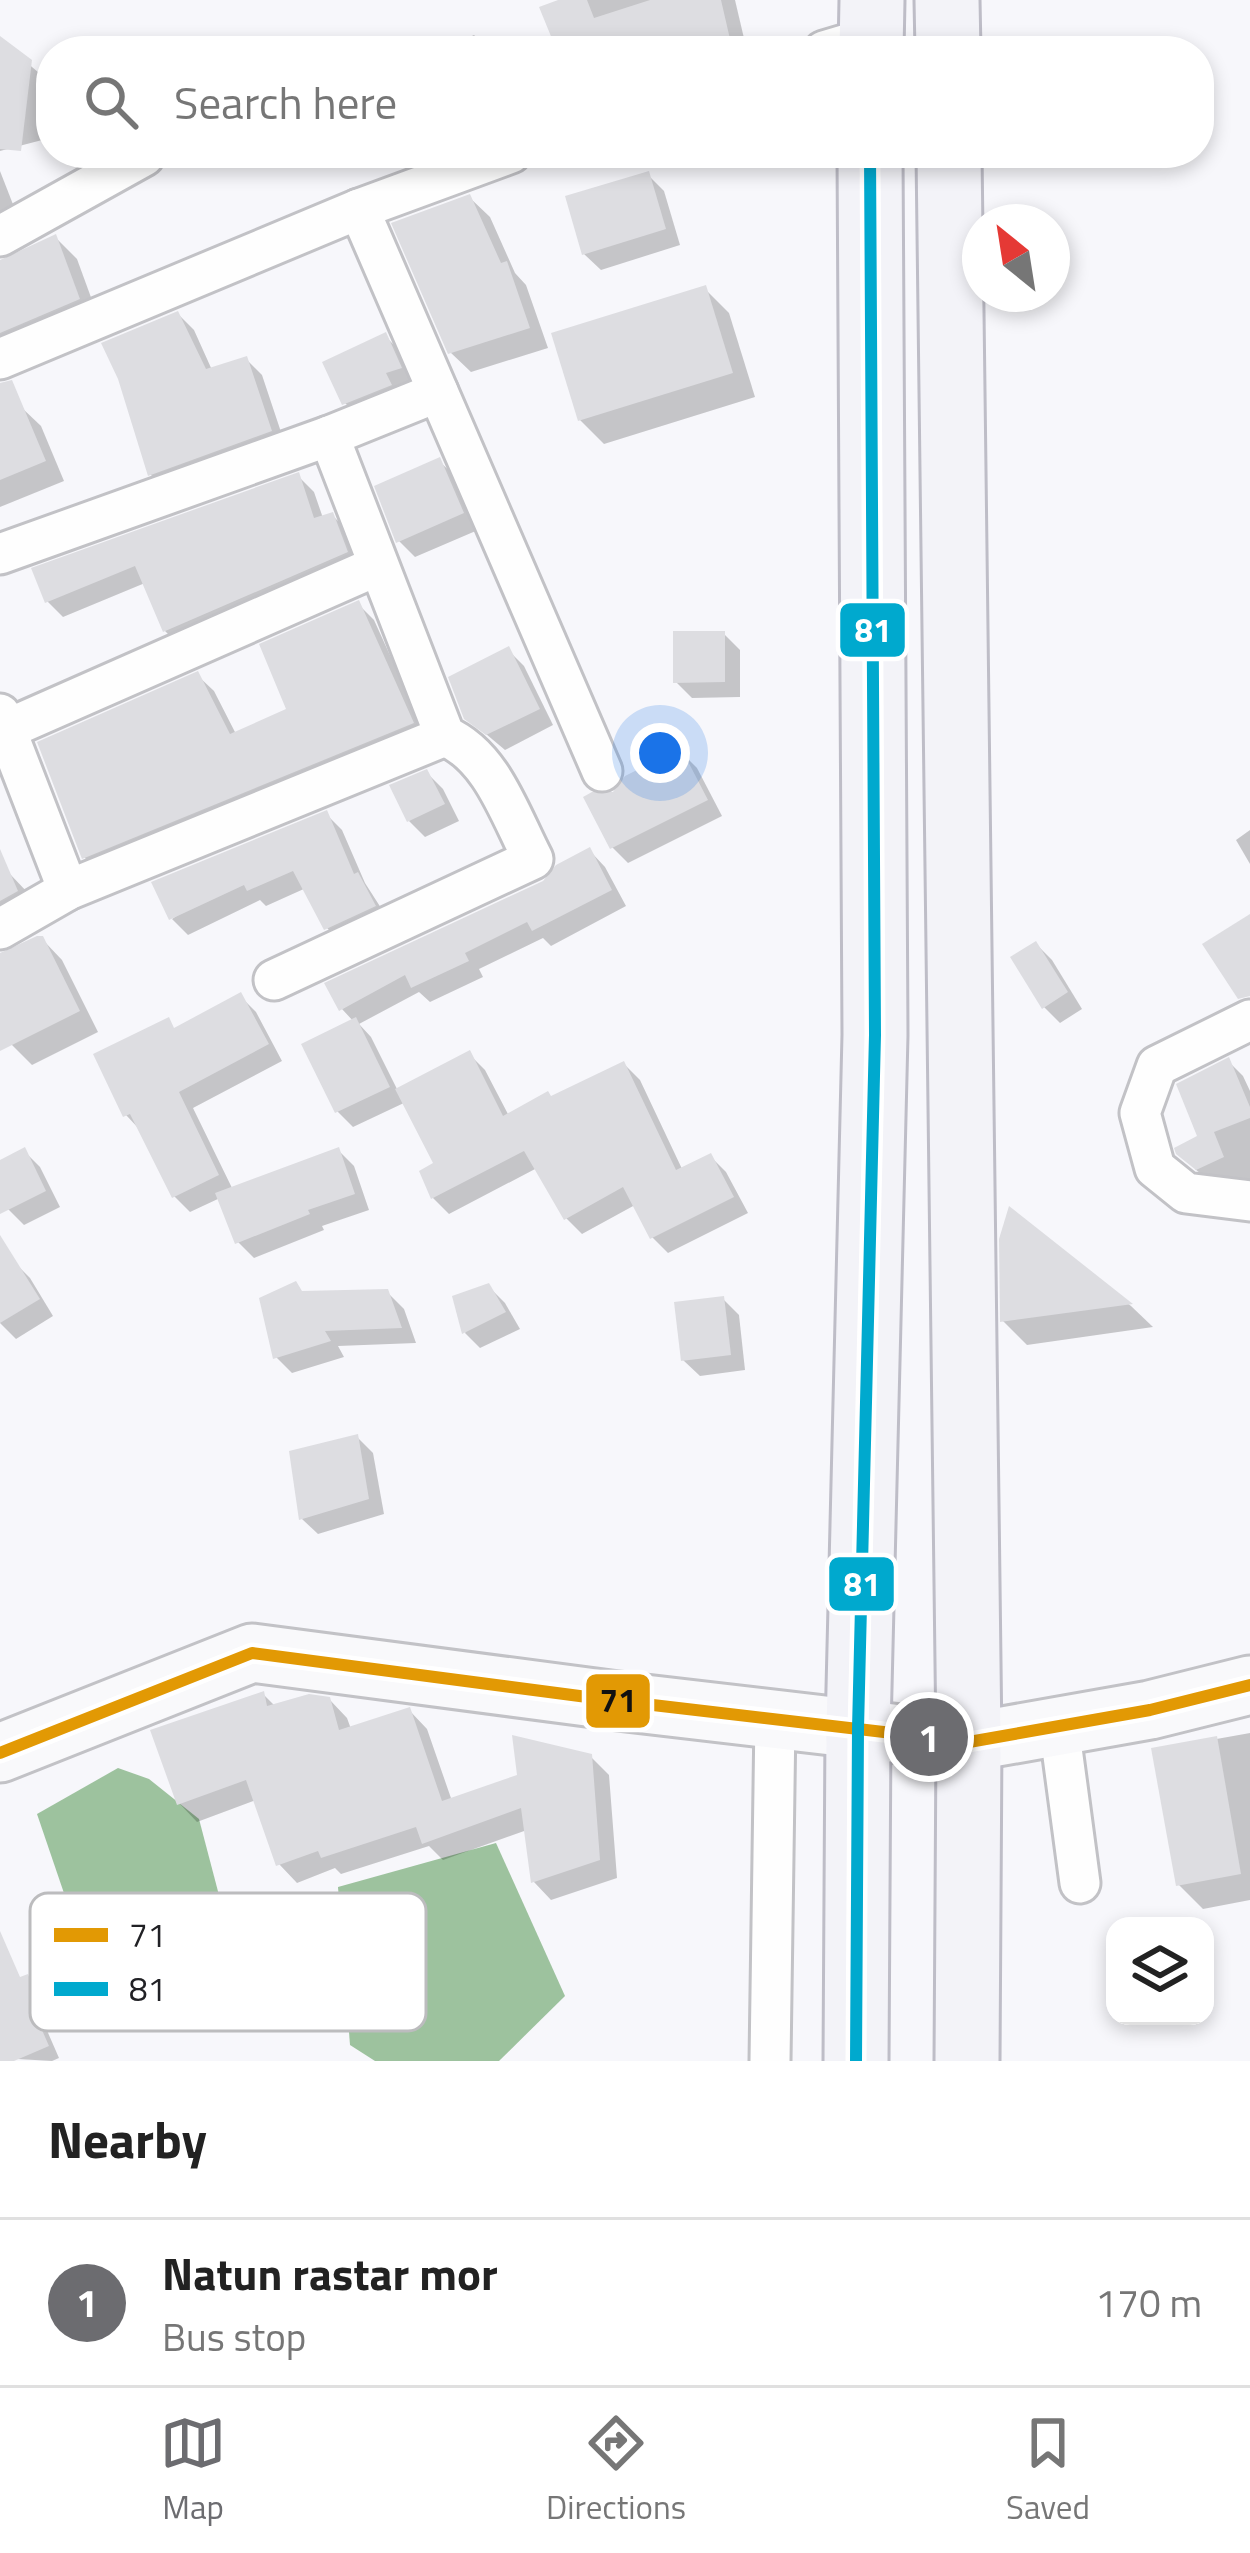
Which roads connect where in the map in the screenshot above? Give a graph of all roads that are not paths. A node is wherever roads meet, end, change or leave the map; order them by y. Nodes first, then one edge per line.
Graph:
1 (947, 0) edge
2 (948, 36) edge
3 (124, 168) edge
4 (470, 168) edge
5 (870, 168) edge
6 (949, 168) edge
7 (359, 209) junction
8 (0, 236) edge
9 (0, 359) edge
10 (438, 392) junction
11 (329, 436) junction
12 (0, 554) edge
13 (377, 566) junction
14 (3, 722) edge
15 (445, 736) junction
16 (602, 772) dead end
17 (68, 890) junction
18 (0, 929) edge
19 (274, 980) dead end
20 (1250, 1020) edge
21 (1250, 1201) edge
22 (1250, 1685) edge
23 (775, 1719) junction
24 (1059, 1726) junction
25 (858, 1729) junction
26 (969, 1742) junction
27 (0, 1754) edge
28 (1080, 1883) dead end
29 (770, 2061) edge
30 (856, 2061) edge
31 (967, 2061) edge

1 - 2 main road
3 - 8 street
4 - 7 street
5 - 25 main road
6 - 26 main road
7 - 9 street
7 - 10 street
10 - 11 street
10 - 16 street
11 - 12 street
11 - 13 street
13 - 14 street
13 - 15 street
14 - 17 street
15 - 17 street
15 - 19 street
17 - 18 street
20 - 21 street
22 - 24 main road
23 - 25 main road
23 - 27 main road
23 - 29 street
24 - 26 main road
24 - 28 street
25 - 26 main road
25 - 30 main road
26 - 31 main road

